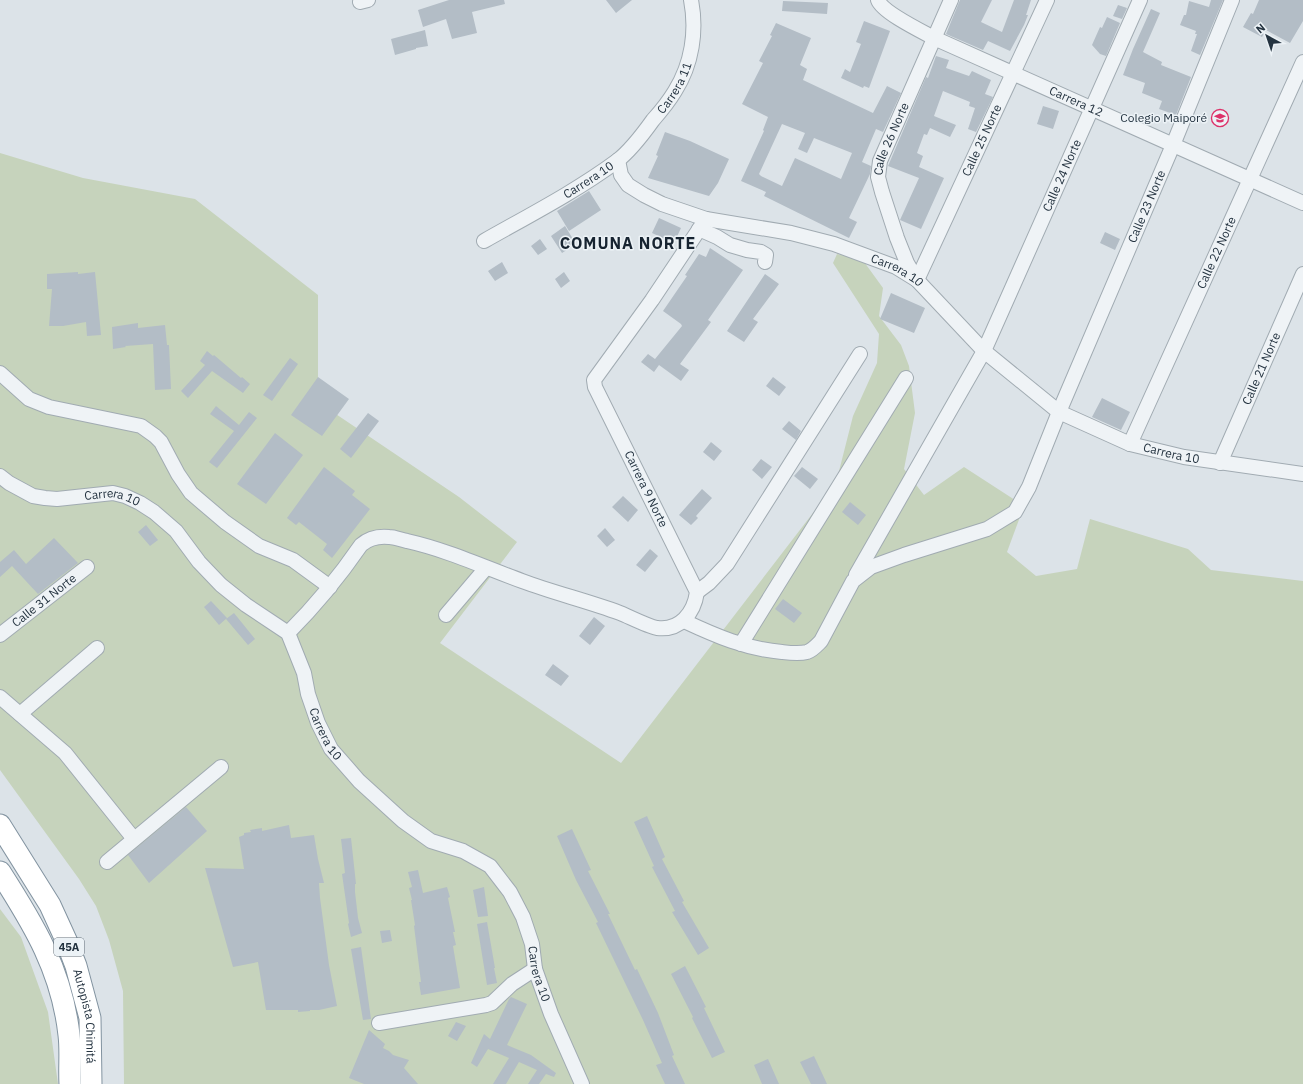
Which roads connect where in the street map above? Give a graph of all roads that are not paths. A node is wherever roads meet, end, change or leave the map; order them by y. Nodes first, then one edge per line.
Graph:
1 (691, 0) edge
2 (878, 0) edge
3 (951, 0) edge
4 (1047, 0) edge
5 (1140, 0) edge
6 (1232, 0) edge
7 (934, 38) junction
8 (1303, 62) edge
9 (1013, 74) junction
10 (1092, 109) junction
11 (1173, 145) junction
12 (618, 160) junction
13 (1250, 178) junction
14 (1303, 203) edge
15 (702, 224) junction
16 (484, 241) dead end
17 (765, 262) dead end
18 (1303, 274) edge
19 (917, 280) junction
20 (984, 351) junction
21 (860, 354) dead end
22 (0, 373) edge
23 (906, 378) dead end
24 (1059, 412) junction
25 (1130, 444) junction
26 (1220, 463) junction
27 (1303, 474) edge
28 (0, 476) edge
29 (87, 566) dead end
30 (486, 568) junction
31 (853, 581) junction
32 (330, 587) junction
33 (697, 592) junction
34 (446, 615) dead end
35 (684, 621) junction
36 (288, 633) junction
37 (0, 635) edge
38 (741, 644) junction
39 (97, 648) dead end
40 (0, 697) edge
41 (20, 714) junction
42 (221, 767) dead end
43 (0, 825) edge
44 (134, 839) junction
45 (107, 862) dead end
46 (0, 872) edge
47 (535, 969) junction
48 (379, 1023) dead end
49 (70, 1084) edge
50 (91, 1084) edge
51 (582, 1084) edge

1 - 12 street, Carrera 11
2 - 7 street, Carrera 12
3 - 7 street, Calle 26 Norte
4 - 9 street, Calle 25 Norte
5 - 10 street, Calle 24 Norte
6 - 11 street, Calle 23 Norte
7 - 9 street, Carrera 12
7 - 19 street, Calle 26 Norte
8 - 13 street, Calle 22 Norte
9 - 10 street, Carrera 12
9 - 19 street, Calle 25 Norte
10 - 11 street, Carrera 12
10 - 20 street, Calle 24 Norte
11 - 13 street, Carrera 12
11 - 24 street, Calle 23 Norte
12 - 15 street, Carrera 10
12 - 16 street, Carrera 10
13 - 14 street, Carrera 12
13 - 25 street, Calle 22 Norte
15 - 17 street
15 - 19 street, Carrera 10
15 - 33 street, Carrera 9 Norte
18 - 26 street, Calle 21 Norte
19 - 20 street, Carrera 10
20 - 24 street, Carrera 10
20 - 31 street, Calle 24 Norte
21 - 33 street
22 - 32 street
23 - 38 street
24 - 25 street, Carrera 10
24 - 31 street, Calle 23 Norte
25 - 26 street, Carrera 10
26 - 27 street, Carrera 10
28 - 36 street, Carrera 10
29 - 37 street, Calle 31 Norte
30 - 32 street
30 - 34 street
30 - 35 street
31 - 38 street, Calle 24 Norte
32 - 36 street
33 - 35 street
35 - 38 street, Calle 24 Norte
36 - 47 street, Carrera 10
39 - 41 street
40 - 41 street
41 - 44 street
42 - 44 street
43 - 50 highway, Autopista Chimitá / 45A
44 - 45 street
46 - 49 highway, Autopista Chimitá / 45A
47 - 48 street
47 - 51 street, Carrera 10

